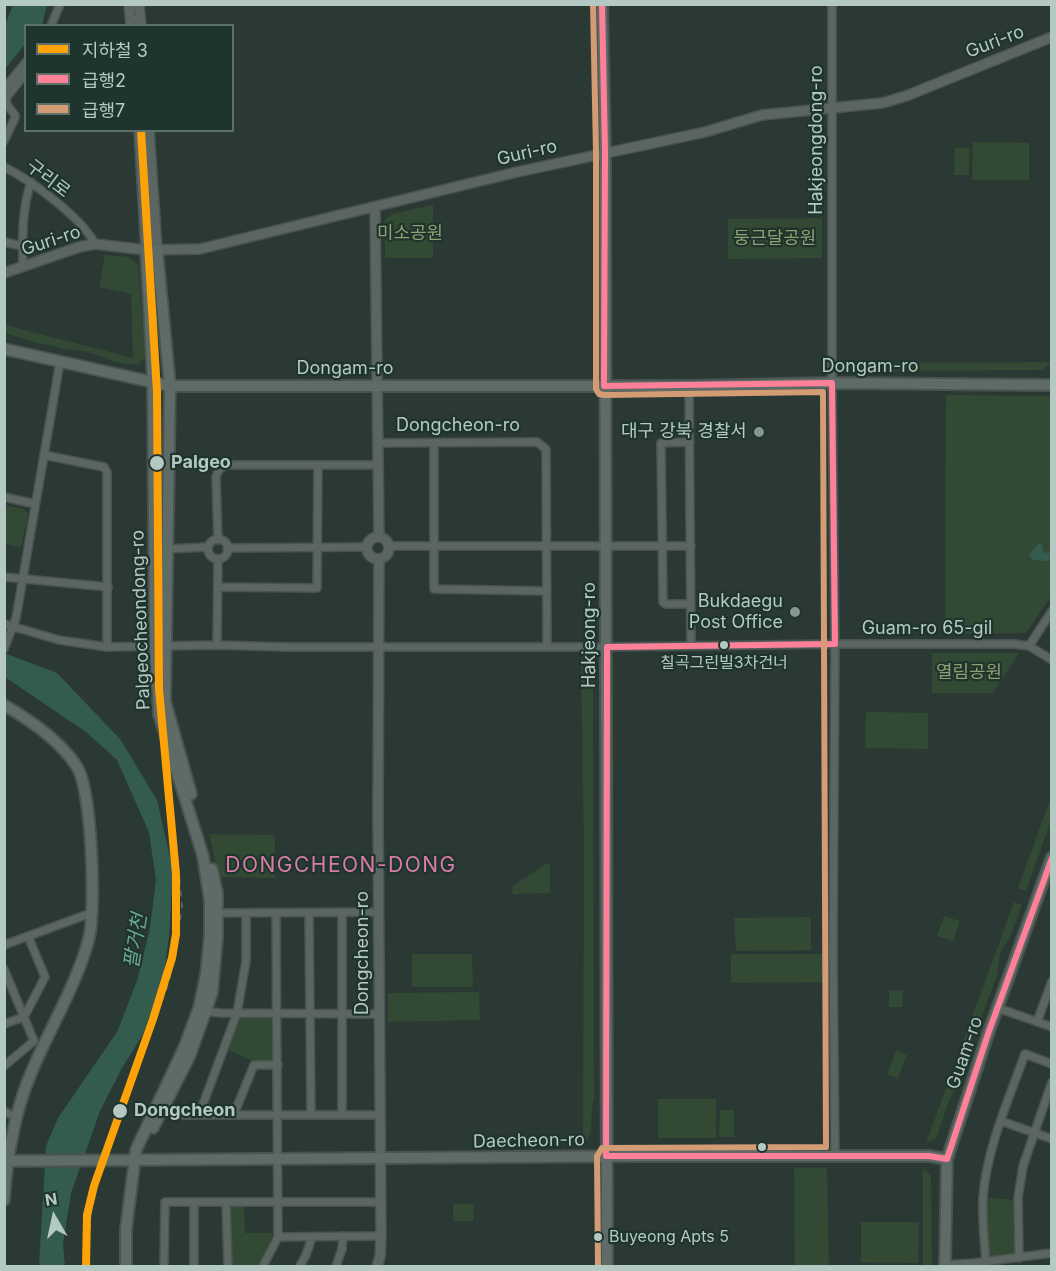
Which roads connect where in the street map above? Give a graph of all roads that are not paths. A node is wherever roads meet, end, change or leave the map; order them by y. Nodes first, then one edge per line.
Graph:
1 (60, 4) edge
2 (129, 4) edge
3 (139, 4) edge
4 (602, 4) edge
5 (832, 4) edge
6 (52, 24) edge
7 (131, 24) edge
8 (141, 24) edge
9 (1052, 37) edge
10 (24, 64) edge
11 (24, 76) edge
12 (4, 89) edge
13 (832, 109) junction
14 (139, 132) edge
15 (148, 132) edge
16 (4, 141) edge
17 (605, 152) junction
18 (4, 167) edge
19 (31, 182) junction
20 (375, 207) junction
21 (4, 242) edge
22 (95, 244) junction
23 (22, 246) junction
24 (152, 250) junction
25 (23, 267) junction
26 (4, 273) edge
27 (4, 349) edge
28 (60, 362) junction
29 (153, 382) junction
30 (832, 383) junction
31 (1052, 385) edge
32 (170, 386) junction
33 (378, 386) junction
34 (604, 386) junction
35 (689, 386) junction
36 (690, 442) junction
37 (378, 443) junction
38 (434, 443) junction
39 (44, 456) junction
40 (318, 465) junction
41 (377, 465) junction
42 (4, 497) edge
43 (35, 504) junction
44 (379, 537) junction
45 (218, 540) junction
46 (389, 546) junction
47 (661, 546) junction
48 (691, 546) junction
49 (367, 547) junction
50 (434, 547) junction
51 (546, 547) junction
52 (606, 547) junction
53 (208, 548) junction
54 (318, 548) junction
55 (167, 549) junction
56 (227, 549) junction
57 (218, 559) junction
58 (379, 559) junction
59 (4, 577) edge
60 (22, 580) junction
61 (108, 587) junction
62 (218, 587) junction
63 (547, 591) junction
64 (691, 603) junction
65 (1052, 611) edge
66 (4, 624) edge
67 (14, 627) junction
68 (835, 644) junction
69 (217, 645) junction
70 (379, 645) junction
71 (691, 645) junction
72 (160, 646) junction
73 (547, 646) junction
74 (1029, 646) junction
75 (106, 647) junction
76 (607, 647) junction
77 (4, 649) edge
78 (1052, 660) edge
79 (4, 705) edge
80 (1052, 857) edge
81 (379, 912) junction
82 (92, 913) junction
83 (217, 913) junction
84 (246, 913) junction
85 (276, 913) junction
86 (309, 913) junction
87 (342, 913) junction
88 (28, 936) junction
89 (4, 945) edge
90 (4, 969) edge
91 (1052, 981) edge
92 (998, 1008) junction
93 (205, 1011) junction
94 (278, 1012) junction
95 (237, 1013) junction
96 (310, 1013) junction
97 (343, 1013) junction
98 (380, 1014) junction
99 (24, 1017) junction
100 (1037, 1022) junction
101 (4, 1024) edge
102 (1052, 1027) edge
103 (39, 1043) junction
104 (1052, 1064) edge
105 (278, 1065) junction
106 (4, 1066) edge
107 (1052, 1082) edge
108 (162, 1111) junction
109 (4, 1112) edge
110 (234, 1114) junction
111 (278, 1114) junction
112 (311, 1114) junction
113 (342, 1114) junction
114 (201, 1115) junction
115 (380, 1115) junction
116 (17, 1118) junction
117 (1001, 1121) junction
118 (1034, 1132) junction
119 (1052, 1139) edge
120 (606, 1156) junction
121 (835, 1156) junction
122 (379, 1158) junction
123 (947, 1159) junction
124 (135, 1160) junction
125 (278, 1160) junction
126 (6, 1161) edge
127 (4, 1200) edge
128 (194, 1202) junction
129 (226, 1202) junction
130 (279, 1202) junction
131 (380, 1202) junction
132 (312, 1236) junction
133 (344, 1236) junction
134 (381, 1236) junction
135 (278, 1237) junction
136 (1052, 1253) edge
137 (1019, 1258) junction
138 (986, 1262) junction
139 (974, 1265) edge
140 (126, 1266) edge
141 (164, 1266) edge
142 (194, 1266) edge
143 (228, 1266) edge
144 (263, 1266) edge
145 (300, 1266) edge
146 (336, 1266) edge
147 (377, 1266) edge
148 (607, 1266) edge
149 (945, 1266) edge

1 - 6 street
2 - 7 street
3 - 8 street
4 - 17 main road, Hakjeong-ro
5 - 13 street, Hakjeongdong-ro
9 - 13 street, Guri-ro
10 - 12 street
11 - 16 street
13 - 17 street, Guri-ro
13 - 30 street, Hakjeongdong-ro
14 - 24 street, Palgeocheondong-ro
15 - 24 street, Palgeocheondong-ro
17 - 20 street, Guri-ro
17 - 34 main road, Hakjeong-ro
18 - 19 street, 구리로
19 - 22 street, 구리로
19 - 23 street
20 - 24 street, Guri-ro
20 - 33 street, Dongcheon-ro
21 - 23 street
22 - 24 street, Guri-ro
22 - 25 street, Guri-ro
23 - 25 street
24 - 29 main road, Palgeocheondong-ro
24 - 32 main road, Palgeocheondong-ro
25 - 26 street, Guri-ro
27 - 28 main road, Dongam-ro
28 - 29 main road, Dongam-ro
28 - 39 street
29 - 32 main road, Dongam-ro
29 - 72 main road, Palgeocheondong-ro
30 - 31 main road, Dongam-ro
30 - 35 main road, Dongam-ro
30 - 68 street, Hakjeongdong-ro
32 - 33 main road, Dongam-ro
32 - 55 main road, Palgeocheondong-ro
33 - 34 main road, Dongam-ro
33 - 37 street, Dongcheon-ro
34 - 35 main road, Dongam-ro
34 - 52 main road, Hakjeong-ro
35 - 36 street
36 - 47 street
36 - 48 street
37 - 38 street, Dongcheon-ro
37 - 41 street, Dongcheon-ro
38 - 50 street
38 - 51 street, Dongcheon-ro
39 - 43 street
39 - 61 street
40 - 41 street
40 - 45 street
40 - 54 street
41 - 44 street, Dongcheon-ro
42 - 43 street
43 - 60 street
44 - 46 street
44 - 49 street
45 - 53 street
45 - 56 street
46 - 50 street
46 - 58 street
47 - 48 street
47 - 52 street
47 - 64 street
48 - 64 street
49 - 54 street
49 - 58 street
50 - 51 street
50 - 63 street
51 - 52 street
51 - 63 street
52 - 76 main road, Hakjeong-ro
53 - 55 street
53 - 57 street
54 - 56 street
54 - 62 street
55 - 72 main road, Palgeocheondong-ro
56 - 57 street
57 - 62 street
58 - 70 street, Dongcheon-ro
59 - 60 street
60 - 61 street
60 - 67 street
61 - 75 street
62 - 69 street
63 - 73 street
64 - 71 street
65 - 74 street
66 - 67 street, Guam-ro 65-gil
67 - 75 street, Guam-ro 65-gil
67 - 77 street
68 - 71 street, Guam-ro 65-gil
68 - 74 street, Guam-ro 65-gil
68 - 121 street, Hakjeongdong-ro
69 - 70 street, Guam-ro 65-gil
69 - 72 street, Guam-ro 65-gil
70 - 73 street, Guam-ro 65-gil
70 - 81 street, Dongcheon-ro
71 - 76 street, Guam-ro 65-gil
72 - 75 street, Guam-ro 65-gil
72 - 83 main road, Palgeocheondong-ro
72 - 124 main road, Palgeocheondong-ro
73 - 76 street, Guam-ro 65-gil
74 - 78 street
76 - 120 main road, Hakjeong-ro
79 - 82 main road
80 - 92 main road, Guam-ro
81 - 87 street
81 - 98 street, Dongcheon-ro
82 - 88 street
82 - 103 main road
83 - 84 street
83 - 93 main road, Palgeocheondong-ro
84 - 85 street
84 - 95 street
85 - 86 street
85 - 94 street
86 - 87 street
86 - 96 street
87 - 97 street
88 - 89 street
88 - 99 street
90 - 99 street
91 - 100 street
92 - 100 street
92 - 123 main road, Guam-ro
93 - 95 street
93 - 108 main road, Palgeocheondong-ro
94 - 95 street
94 - 96 street
94 - 105 street
95 - 114 street
96 - 97 street
96 - 112 street
97 - 98 street
97 - 113 street
98 - 115 street, Dongcheon-ro
99 - 101 street
99 - 103 street
100 - 102 street
103 - 106 street
103 - 116 main road
104 - 117 street
105 - 110 street
105 - 111 street
107 - 118 street
108 - 114 street
108 - 124 main road, Palgeocheondong-ro
109 - 116 street
110 - 111 street
110 - 114 street
111 - 112 street
111 - 125 street
112 - 113 street
113 - 115 street
115 - 122 street, Dongcheon-ro
116 - 126 main road
117 - 118 street
117 - 138 street
118 - 119 street
118 - 137 street
120 - 121 main road, Daecheon-ro
120 - 122 main road, Daecheon-ro
120 - 148 main road, Hakjeong-ro
121 - 123 main road, Daecheon-ro
122 - 125 main road, Daecheon-ro
122 - 131 street, Dongcheon-ro
123 - 149 main road, Guam-ro
124 - 125 main road, Daecheon-ro
124 - 126 main road, Daecheon-ro
124 - 140 main road, Palgeocheondong-ro
125 - 130 street
126 - 127 main road
128 - 129 street
128 - 141 street
128 - 142 street
129 - 130 street
129 - 143 street
130 - 131 street
130 - 135 street
131 - 134 street, Dongcheon-ro
132 - 133 street
132 - 135 street
132 - 145 street
133 - 134 street
133 - 146 street
134 - 147 street, Dongcheon-ro
135 - 144 street
136 - 137 street
137 - 138 street
138 - 139 street
139 - 149 street

